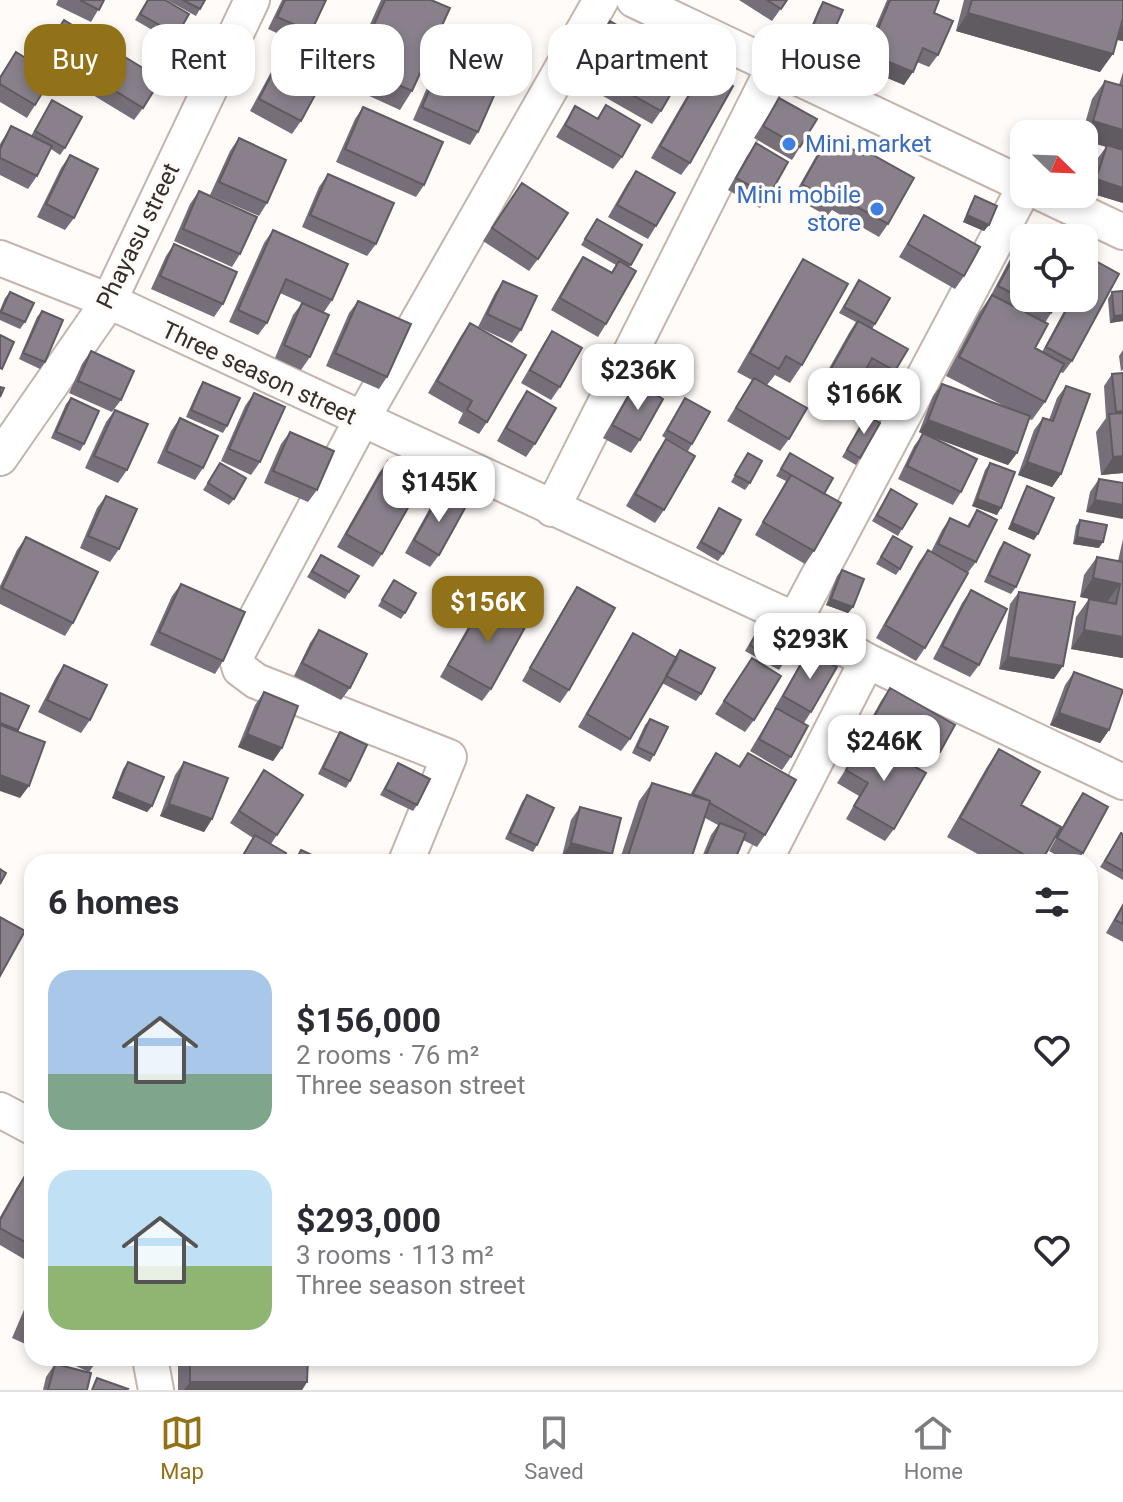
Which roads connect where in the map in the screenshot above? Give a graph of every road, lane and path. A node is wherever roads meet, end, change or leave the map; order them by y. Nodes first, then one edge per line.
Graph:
1 (252, 0) edge
2 (601, 0) edge
3 (634, 0) edge
4 (752, 56) edge
5 (759, 96) edge
6 (835, 96) edge
7 (1010, 179) edge
8 (1012, 208) edge
9 (1072, 208) edge
10 (1123, 232) edge
11 (0, 258) edge
12 (109, 301) junction
13 (361, 421) junction
14 (0, 458) edge
15 (552, 509) junction
16 (795, 620) junction
17 (867, 661) junction
18 (1123, 782) edge
19 (409, 854) edge
20 (768, 854) edge
21 (0, 1110) edge
22 (24, 1123) edge
23 (152, 1366) edge
24 (156, 1390) edge

1 - 12 street, Phayasu street
2 - 13 street
3 - 4 street
5 - 15 street
6 - 7 street
8 - 16 street
9 - 10 street
11 - 12 street, Three season street
12 - 13 street, Three season street
12 - 14 street, Phayasu street
13 - 15 street, Three season street
13 - 19 street
15 - 16 street, Three season street
16 - 17 street, Three season street
17 - 18 street, Three season street
17 - 20 street
21 - 22 street
23 - 24 street

